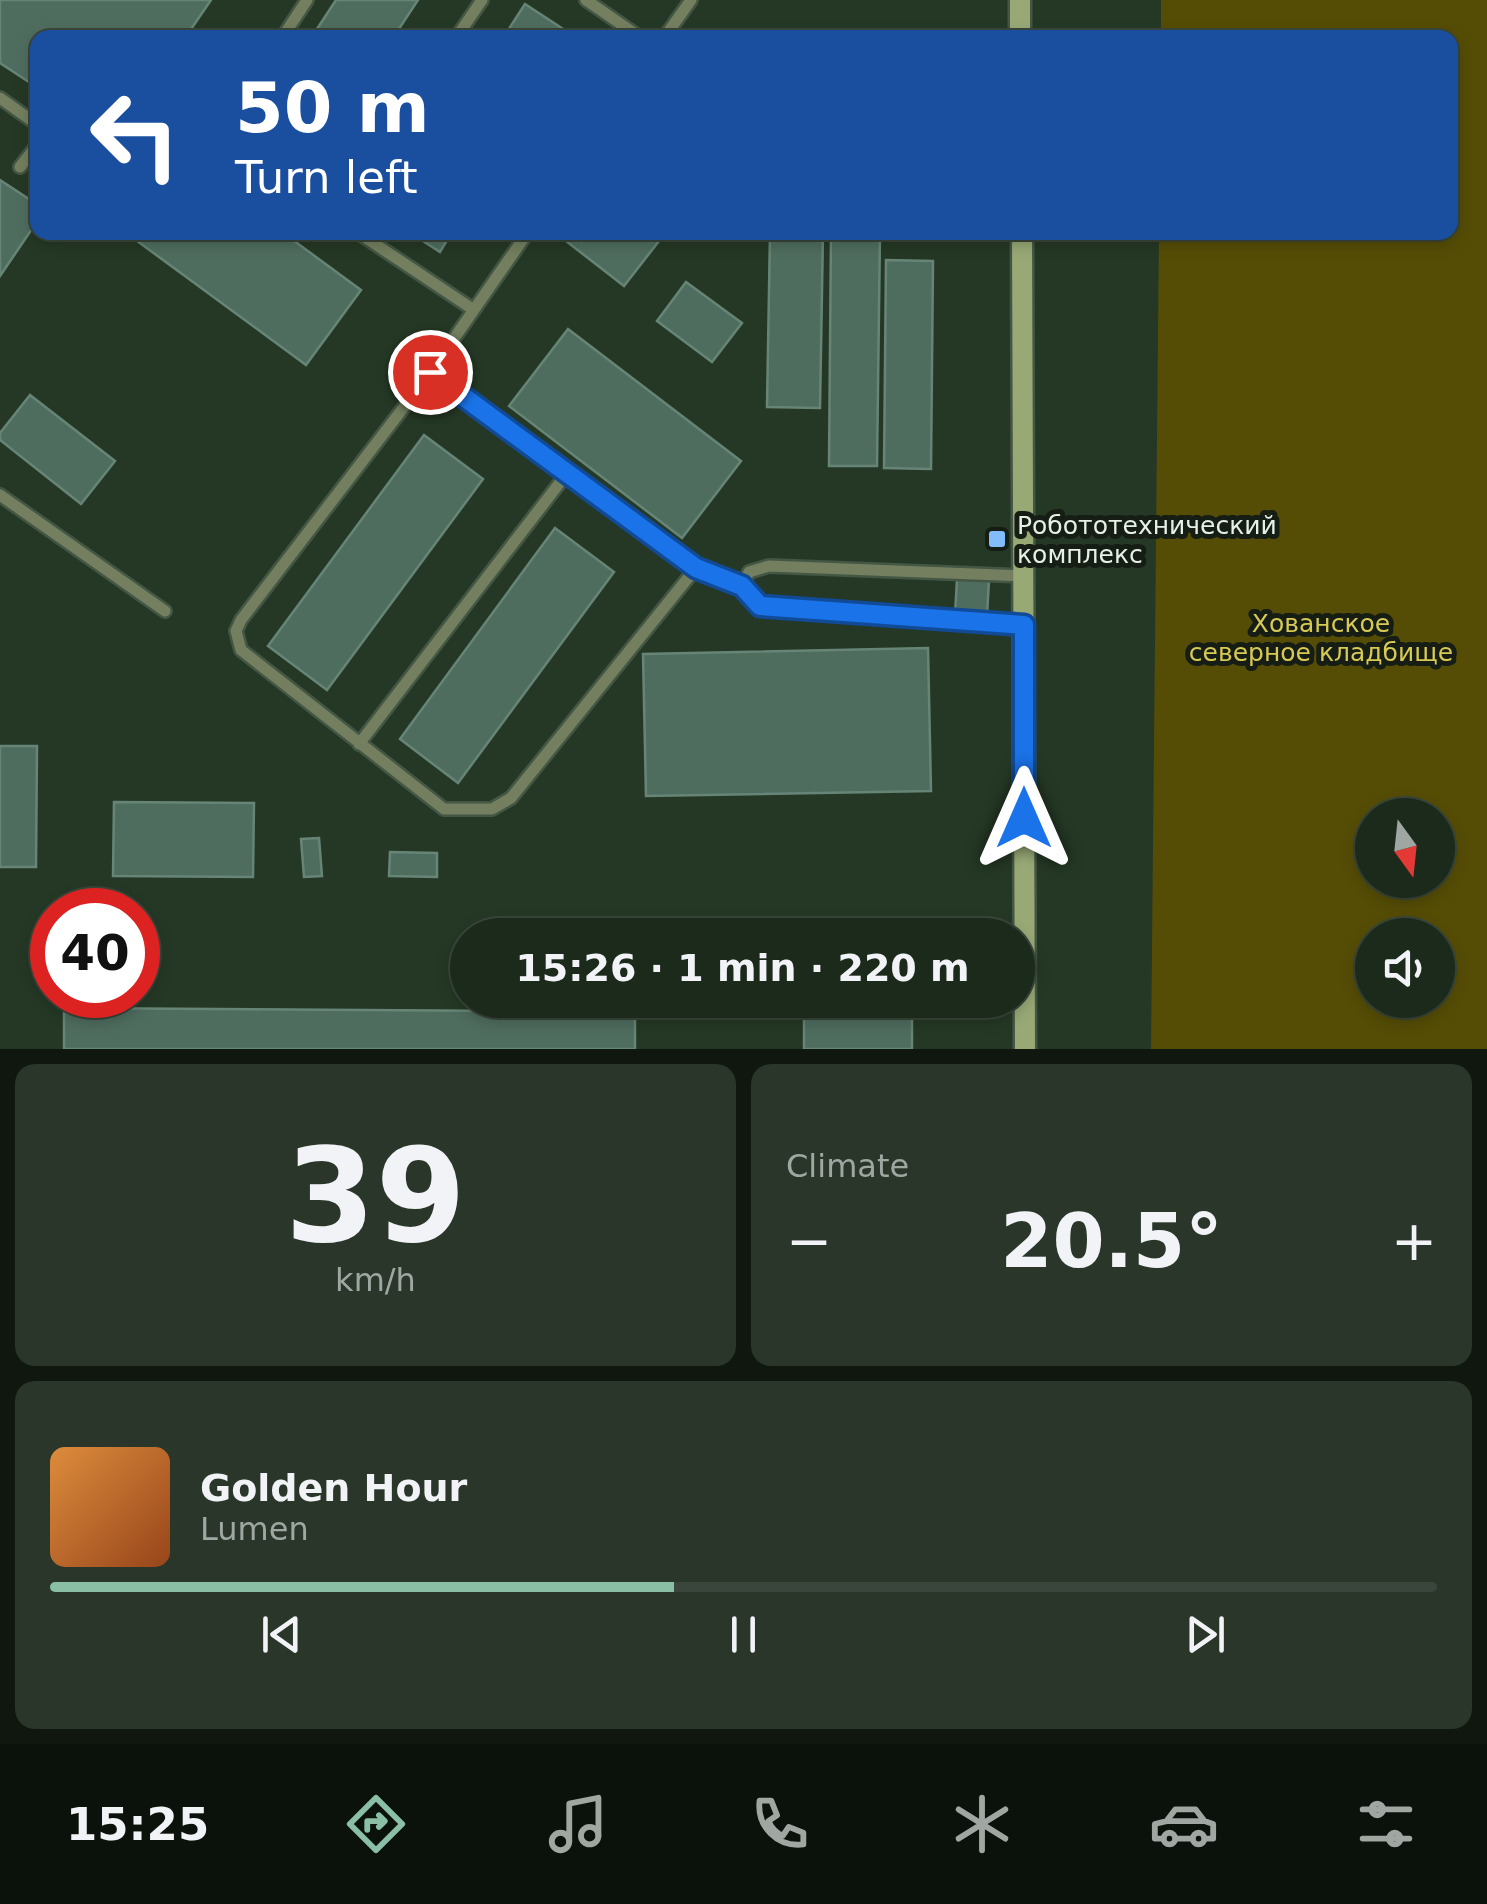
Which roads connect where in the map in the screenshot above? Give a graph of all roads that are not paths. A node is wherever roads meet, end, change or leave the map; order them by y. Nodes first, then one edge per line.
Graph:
1 (306, 0) edge
2 (482, 0) edge
3 (586, 0) edge
4 (691, 0) edge
5 (1020, 0) edge
6 (287, 30) edge
7 (461, 30) edge
8 (629, 30) edge
9 (670, 30) edge
10 (1020, 30) edge
11 (0, 98) edge
12 (30, 120) edge
13 (30, 154) edge
14 (20, 167) dead end
15 (369, 240) edge
16 (522, 240) edge
17 (1022, 240) edge
18 (474, 310) junction
19 (430, 372) junction
20 (568, 472) junction
21 (0, 496) edge
22 (696, 568) junction
23 (1024, 576) junction
24 (742, 586) junction
25 (164, 610) dead end
26 (1024, 625) junction
27 (359, 744) junction
28 (1025, 1049) edge

1 - 6 lane
2 - 7 lane
3 - 8 lane
4 - 9 lane
5 - 10 street
11 - 12 lane
13 - 14 lane
15 - 18 lane
16 - 18 lane
17 - 23 street
18 - 19 lane
19 - 20 lane
19 - 27 lane
20 - 22 lane
20 - 27 lane
21 - 25 lane
22 - 24 lane
22 - 27 lane
23 - 24 lane
23 - 26 street
24 - 26 lane
26 - 28 street

